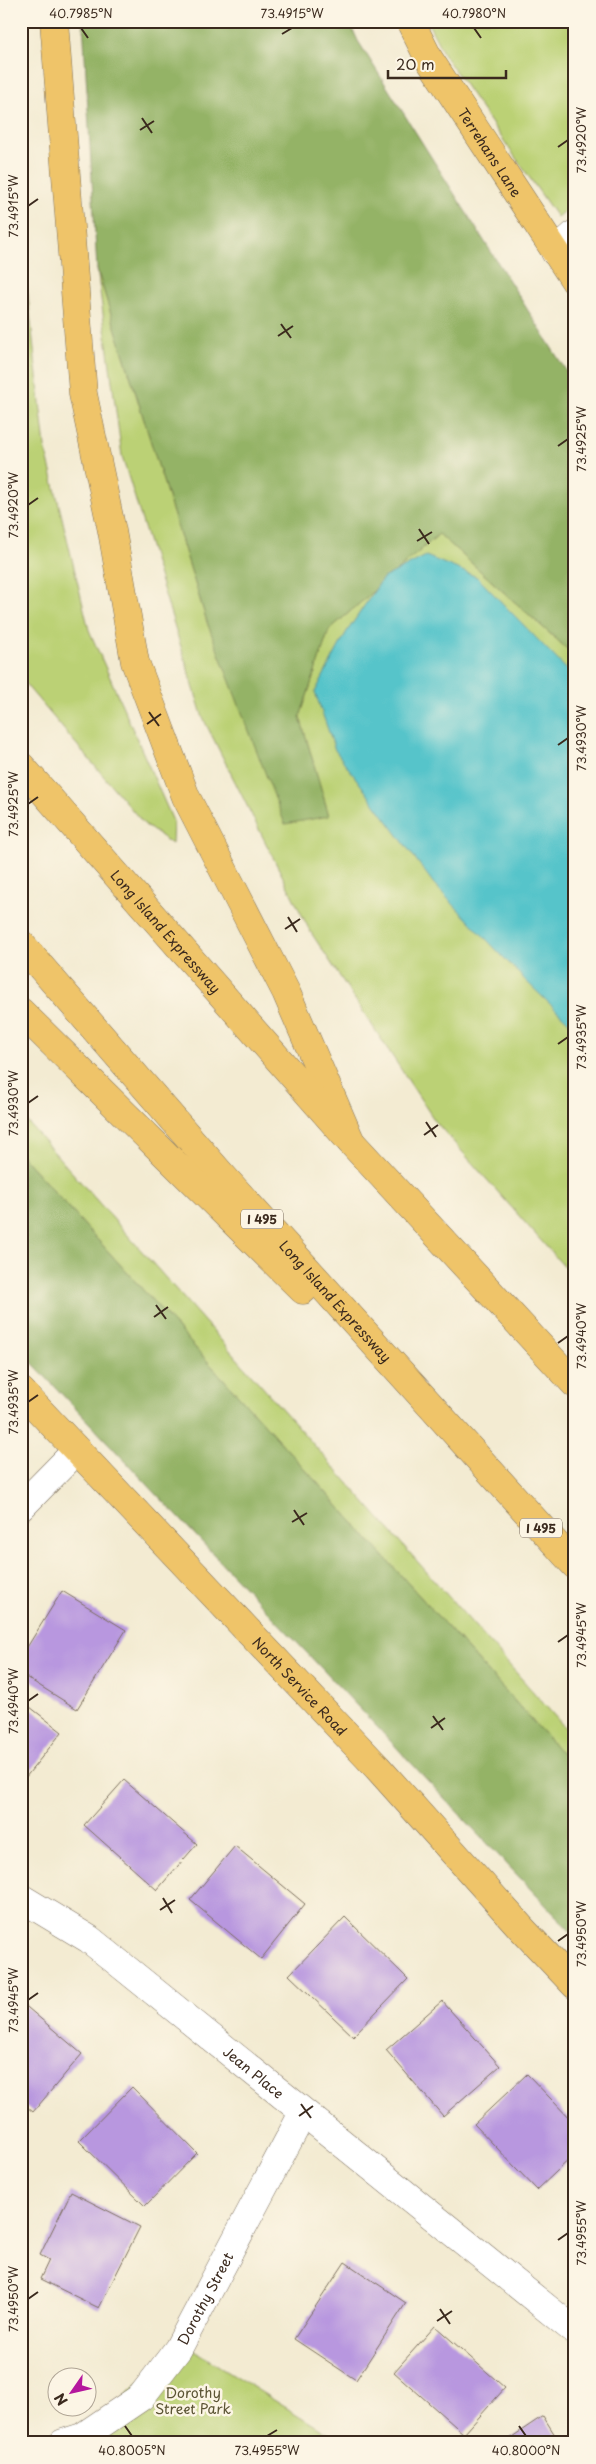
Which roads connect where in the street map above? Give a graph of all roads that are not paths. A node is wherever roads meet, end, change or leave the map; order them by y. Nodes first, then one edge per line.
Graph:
1 (54, 21) edge
2 (410, 21) edge
3 (565, 243) edge
4 (575, 281) edge
5 (21, 766) edge
6 (21, 944) edge
7 (21, 1012) edge
8 (351, 1142) junction
9 (575, 1384) edge
10 (21, 1391) edge
11 (76, 1450) junction
12 (507, 1491) junction
13 (21, 1507) edge
14 (575, 1565) edge
15 (21, 1898) edge
16 (575, 1985) edge
17 (303, 2113) junction
18 (575, 2331) edge
19 (63, 2443) edge

1 - 8 main road
2 - 3 main road, Terrehans Lane
3 - 4 main road, Terrehans Lane
5 - 8 main road, Long Island Expressway
6 - 12 main road, Long Island Expressway / I 495
7 - 12 main road
8 - 9 main road, Long Island Expressway
10 - 11 main road, North Service Road
11 - 13 street
11 - 16 main road, North Service Road
12 - 14 main road, Long Island Expressway / I 495
15 - 17 street, Jean Place
17 - 18 street, Jean Place
17 - 19 street, Dorothy Street

